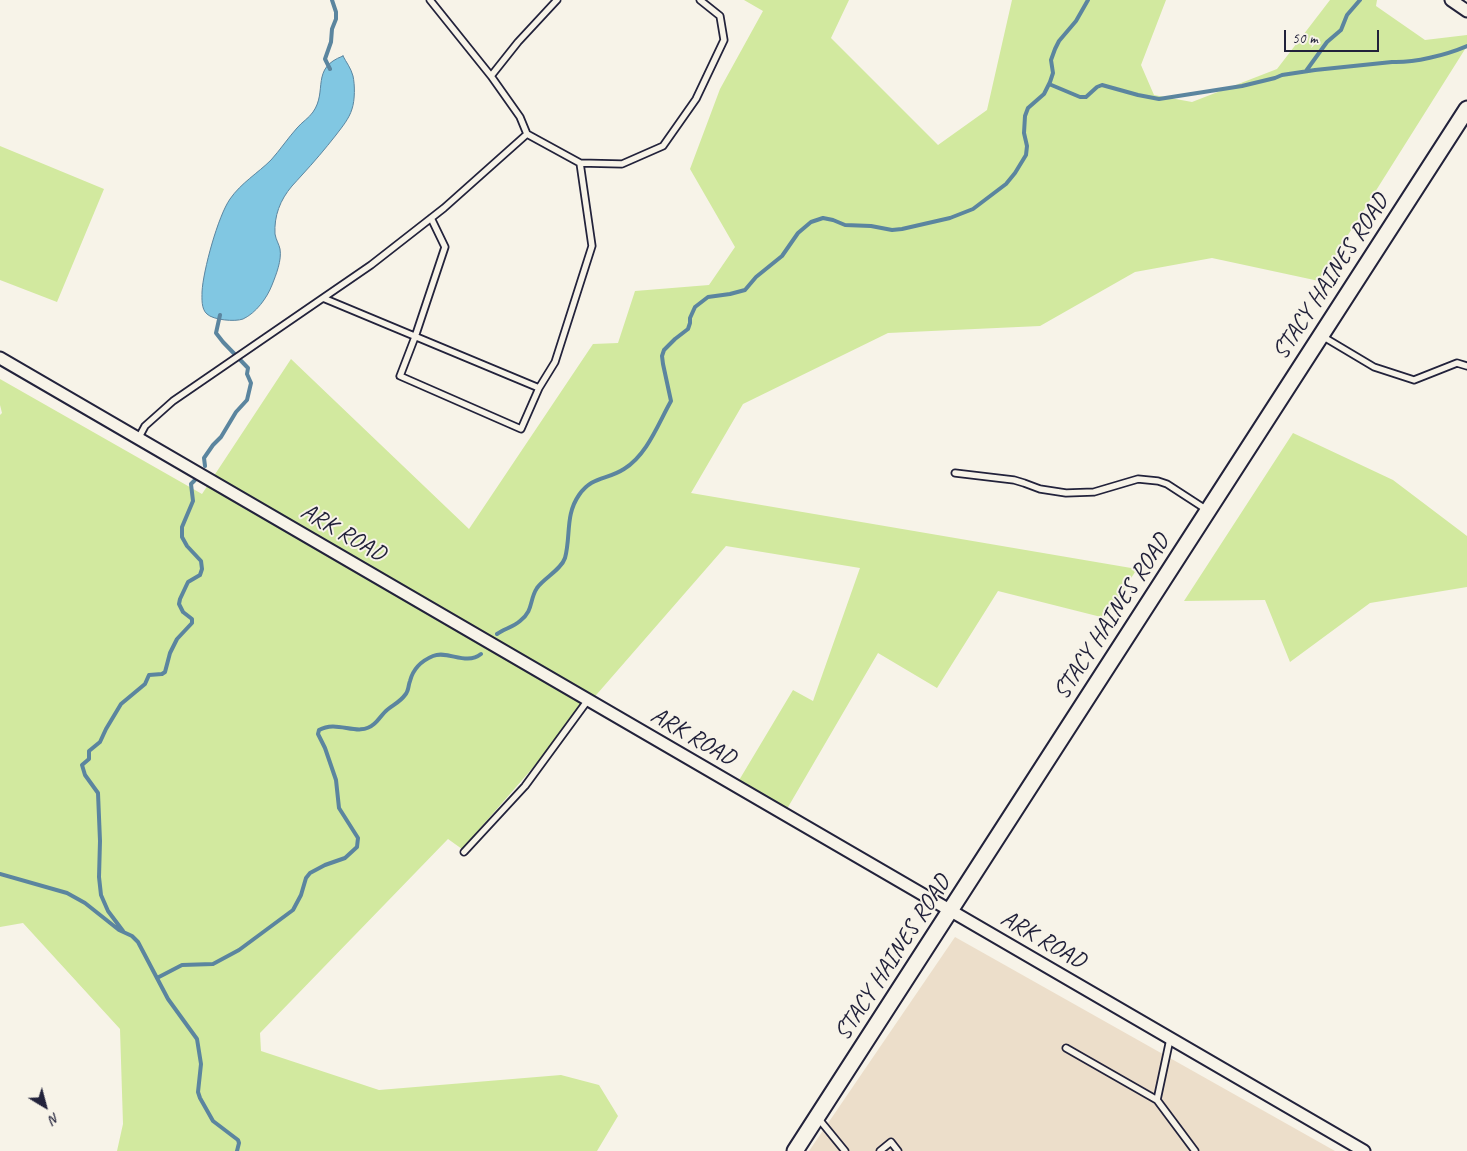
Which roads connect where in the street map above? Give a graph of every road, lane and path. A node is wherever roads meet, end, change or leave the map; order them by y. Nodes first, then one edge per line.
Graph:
1 (430, 0) edge
2 (557, 0) edge
3 (700, 0) edge
4 (1451, 0) edge
5 (1467, 11) edge
6 (491, 76) junction
7 (1467, 108) edge
8 (527, 134) junction
9 (580, 163) junction
10 (431, 218) junction
11 (323, 298) junction
12 (1320, 335) junction
13 (415, 336) junction
14 (0, 358) edge
15 (1467, 366) edge
16 (539, 388) junction
17 (138, 438) junction
18 (955, 473) dead end
19 (1207, 510) junction
20 (588, 700) junction
21 (464, 852) dead end
22 (950, 911) junction
23 (1170, 1038) junction
24 (1066, 1048) dead end
25 (1157, 1100) junction
26 (817, 1116) junction
27 (795, 1151) edge
28 (845, 1151) edge
29 (880, 1151) edge
30 (898, 1151) edge
31 (1195, 1151) edge
32 (1364, 1151) edge

1 - 6 lane
2 - 6 lane
3 - 9 lane
4 - 5 street
6 - 8 lane
7 - 12 street, STACY HAINES ROAD
8 - 9 lane
8 - 10 lane
9 - 16 lane
10 - 11 lane
10 - 13 lane
11 - 13 lane
11 - 17 lane
12 - 15 lane
12 - 19 street, STACY HAINES ROAD
13 - 16 lane
13 - 16 lane
14 - 17 street, ARK ROAD
17 - 20 street, ARK ROAD
18 - 19 lane
19 - 22 street, STACY HAINES ROAD
20 - 21 lane
20 - 22 street, ARK ROAD
22 - 23 street, ARK ROAD
22 - 26 street, STACY HAINES ROAD
23 - 25 lane
23 - 32 street, ARK ROAD
24 - 25 lane
25 - 31 lane
26 - 27 street, STACY HAINES ROAD
26 - 28 lane
29 - 30 lane

